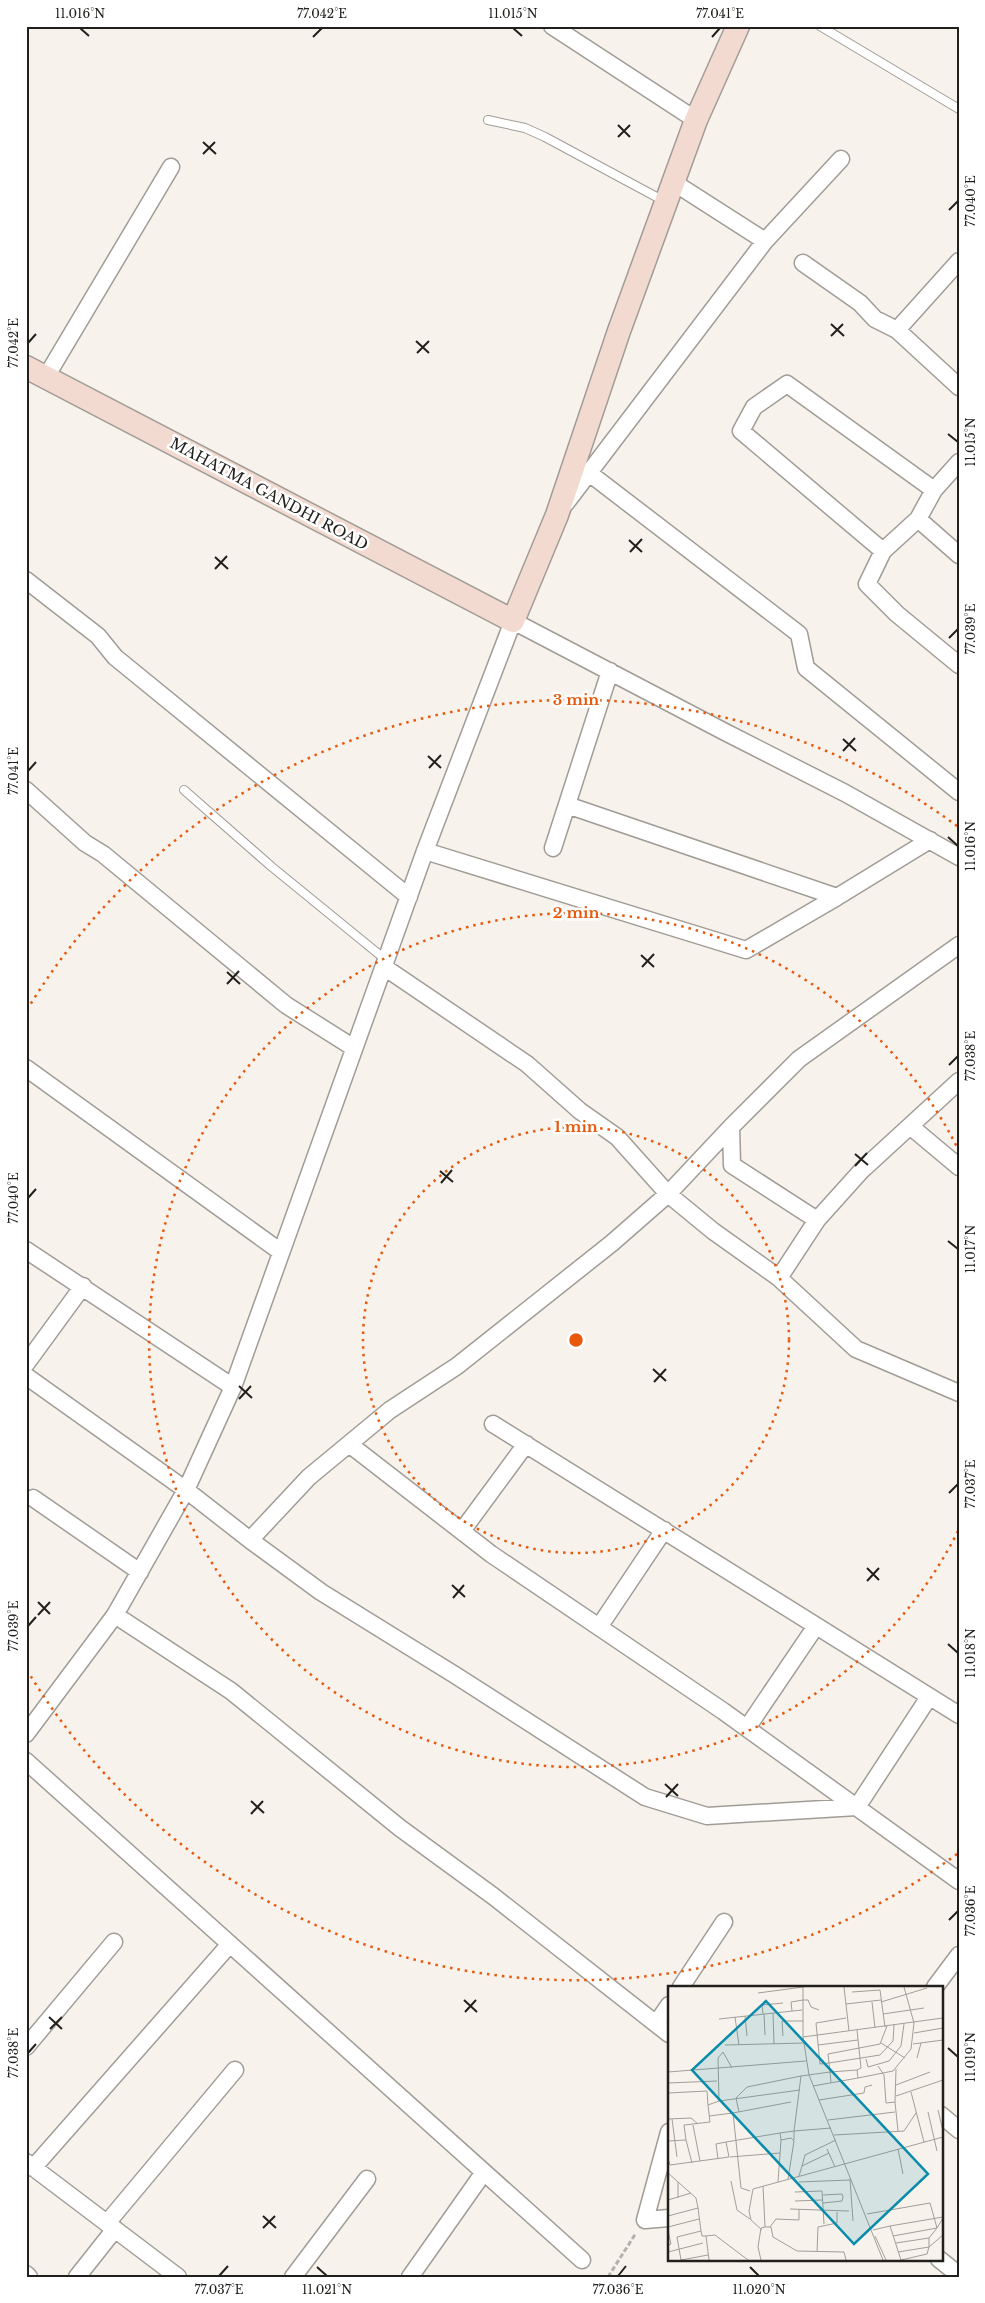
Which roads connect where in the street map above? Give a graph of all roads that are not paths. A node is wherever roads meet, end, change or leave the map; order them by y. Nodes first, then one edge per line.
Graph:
1 (552, 26) edge
2 (738, 26) edge
3 (820, 26) edge
4 (959, 109) edge
5 (488, 120) dead end
6 (696, 120) junction
7 (841, 159) dead end
8 (172, 167) dead end
9 (670, 192) junction
10 (765, 240) junction
11 (959, 261) edge
12 (803, 263) dead end
13 (897, 330) junction
14 (26, 367) edge
15 (46, 377) junction
16 (959, 387) edge
17 (959, 462) edge
18 (589, 473) junction
19 (934, 490) junction
20 (557, 515) junction
21 (918, 519) junction
22 (883, 551) junction
23 (959, 554) edge
24 (26, 580) edge
25 (513, 621) junction
26 (959, 666) edge
27 (610, 672) junction
28 (26, 790) edge
29 (184, 790) dead end
30 (959, 792) edge
31 (567, 805) junction
32 (930, 840) junction
33 (553, 848) dead end
34 (425, 851) junction
35 (959, 857) edge
36 (409, 897) junction
37 (837, 897) junction
38 (959, 945) edge
39 (385, 963) junction
40 (354, 1048) junction
41 (26, 1068) edge
42 (959, 1081) edge
43 (910, 1126) junction
44 (731, 1127) junction
45 (959, 1167) edge
46 (668, 1194) junction
47 (817, 1220) junction
48 (26, 1250) edge
49 (281, 1252) junction
50 (779, 1278) junction
51 (83, 1286) junction
52 (26, 1364) edge
53 (26, 1376) edge
54 (233, 1387) junction
55 (959, 1393) edge
56 (493, 1424) dead end
57 (349, 1444) junction
58 (526, 1444) junction
59 (186, 1490) junction
60 (29, 1500) edge
61 (664, 1530) junction
62 (462, 1531) junction
63 (250, 1540) junction
64 (140, 1572) junction
65 (116, 1615) junction
66 (816, 1626) junction
67 (599, 1627) junction
68 (929, 1696) junction
69 (959, 1715) edge
70 (747, 1728) junction
71 (26, 1734) edge
72 (26, 1760) edge
73 (857, 1807) junction
74 (959, 1881) edge
75 (724, 1922) dead end
76 (114, 1942) dead end
77 (230, 1944) junction
78 (959, 1955) edge
79 (682, 1986) edge
80 (936, 1986) edge
81 (668, 2008) edge
82 (662, 2029) edge
83 (26, 2047) edge
84 (235, 2070) dead end
85 (942, 2116) edge
86 (959, 2130) edge
87 (668, 2136) edge
88 (30, 2165) edge
89 (484, 2172) junction
90 (367, 2179) dead end
91 (668, 2218) edge
92 (111, 2226) junction
93 (582, 2260) dead end
94 (940, 2260) edge
95 (959, 2276) edge
96 (77, 2277) edge
97 (178, 2277) edge
98 (293, 2277) edge
99 (410, 2277) edge

1 - 6 street
2 - 6 street
3 - 4 lane
5 - 9 lane
6 - 9 street
7 - 10 street
8 - 15 street
9 - 10 street
9 - 20 street
10 - 18 street
11 - 13 street
12 - 13 street
13 - 16 street
14 - 15 street, MAHATMA GANDHI ROAD
15 - 25 street, MAHATMA GANDHI ROAD
17 - 19 street
18 - 20 street
18 - 30 street
19 - 21 street
19 - 22 street
20 - 25 street
21 - 22 street
21 - 23 street
22 - 26 street
24 - 36 street
25 - 27 street
25 - 34 street
27 - 31 street
27 - 32 street
28 - 40 street
29 - 39 lane
31 - 33 street
31 - 37 street
32 - 35 street
32 - 37 street
34 - 36 street
34 - 37 street
36 - 39 street
38 - 44 street
39 - 40 street
39 - 46 street
40 - 49 street
41 - 49 street
42 - 43 street
43 - 45 street
43 - 47 street
44 - 46 street
44 - 47 street
46 - 50 street
46 - 57 street
47 - 50 street
48 - 51 street
49 - 54 street
50 - 55 street
51 - 52 street
51 - 54 street
53 - 59 street
54 - 59 street
56 - 58 street
57 - 62 street
57 - 63 street
58 - 61 street
58 - 62 street
59 - 63 street
59 - 64 street
60 - 64 street
61 - 66 street
61 - 67 street
62 - 67 street
63 - 73 street
64 - 65 street
65 - 71 street
65 - 82 street
66 - 68 street
66 - 70 street
67 - 70 street
68 - 69 street
68 - 73 street
70 - 73 street
72 - 77 street
73 - 74 street
75 - 79 street
76 - 83 street
77 - 88 street
77 - 89 street
78 - 80 street
81 - 82 street
84 - 92 street
85 - 86 street
87 - 91 street
88 - 92 street
89 - 93 street
89 - 99 street
90 - 98 street
92 - 96 street
92 - 97 street
94 - 95 street

